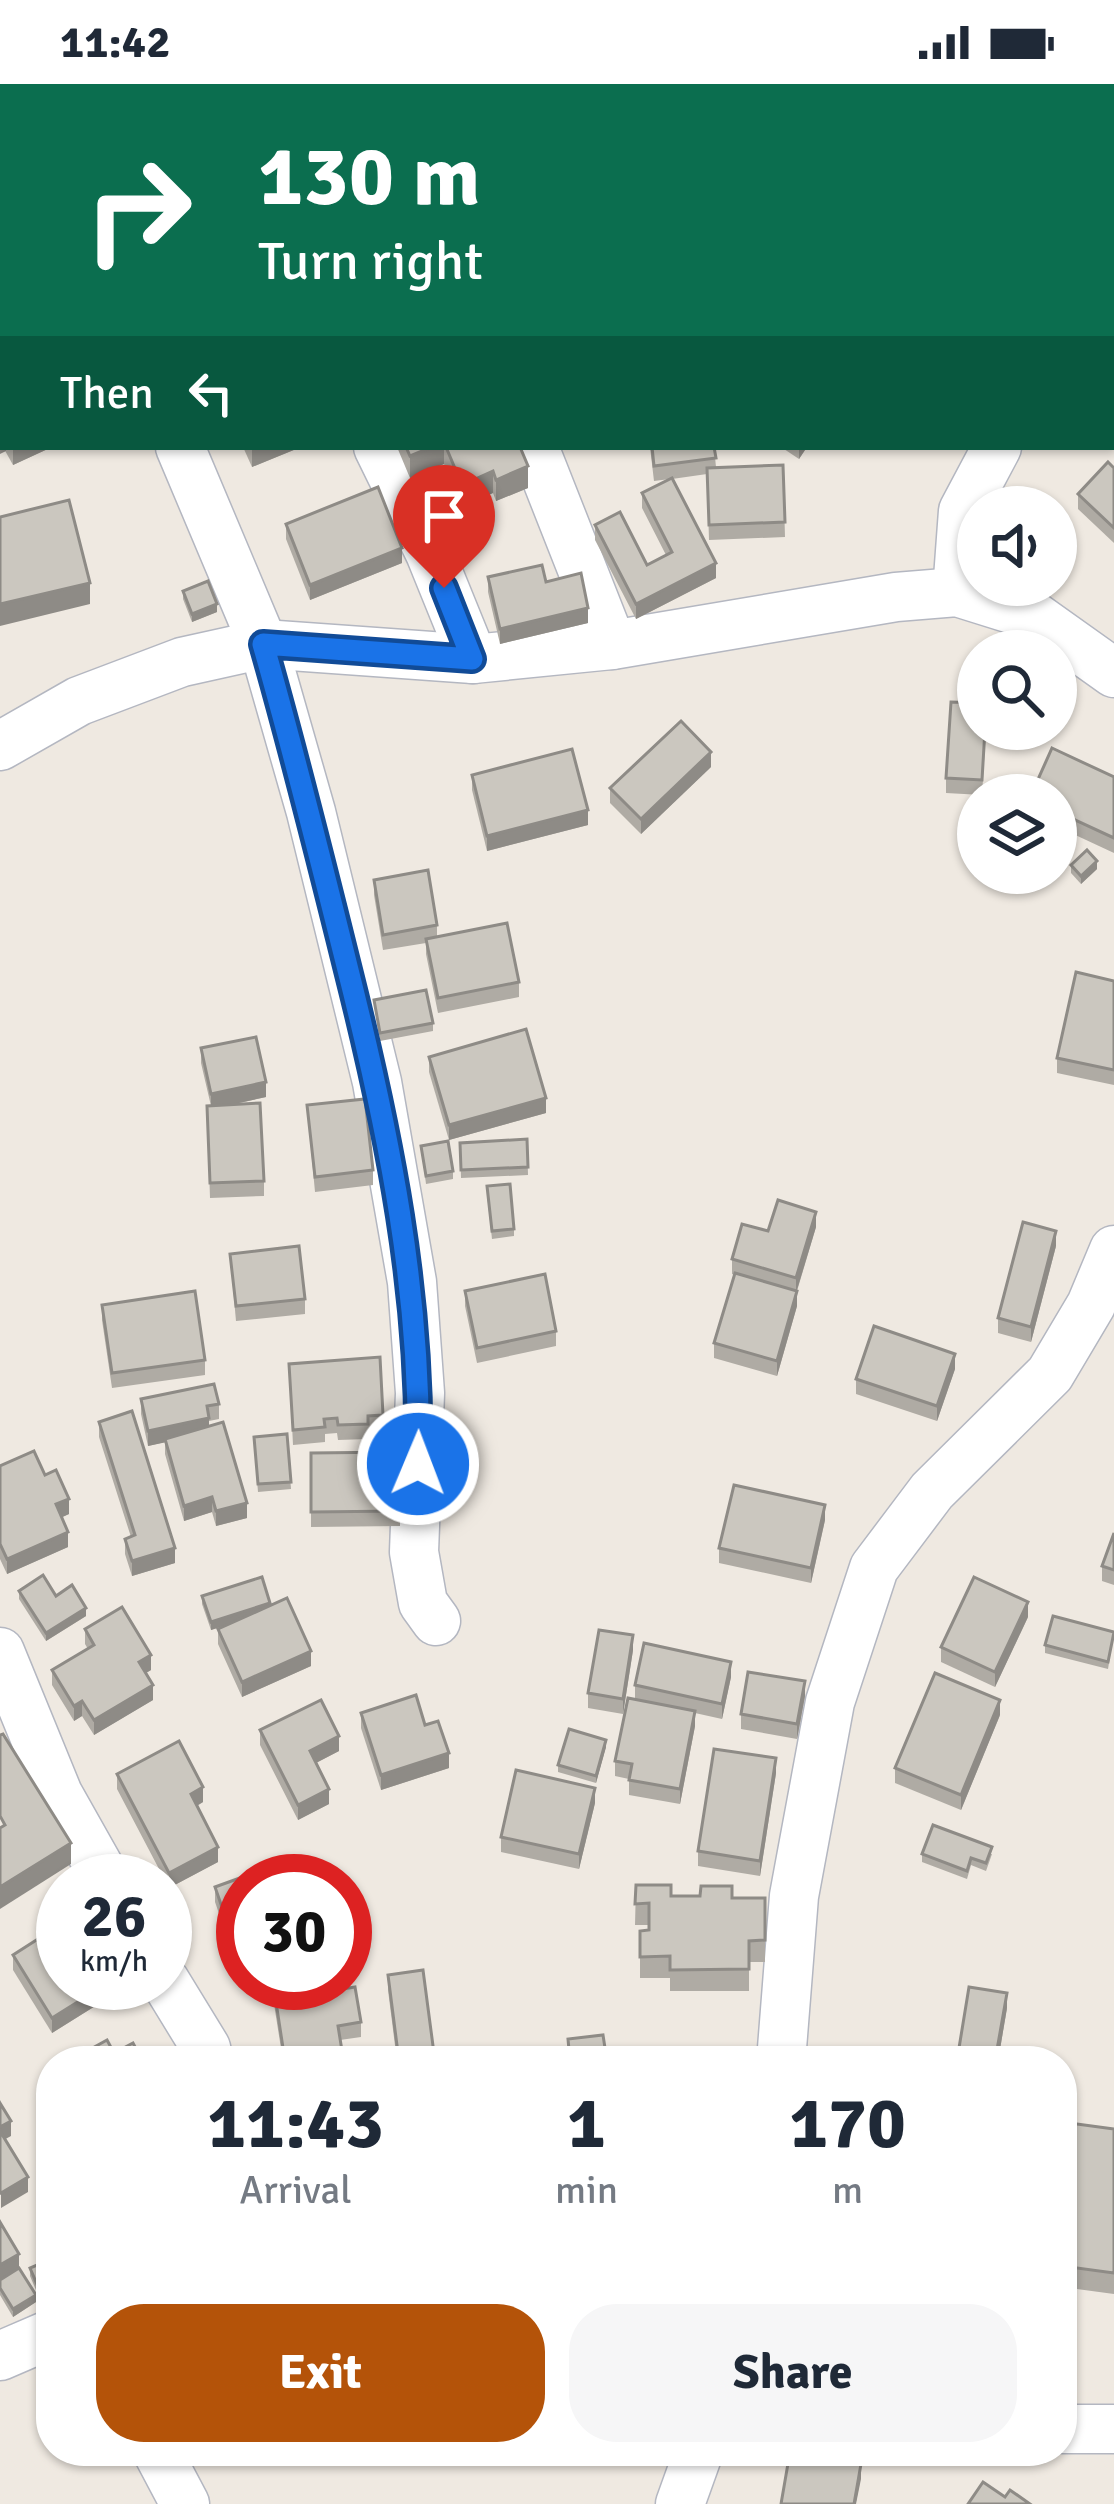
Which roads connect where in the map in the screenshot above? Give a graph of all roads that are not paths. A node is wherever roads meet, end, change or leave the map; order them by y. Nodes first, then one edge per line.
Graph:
1 (181, 450) edge
2 (379, 450) edge
3 (535, 450) edge
4 (996, 450) edge
5 (977, 486) edge
6 (957, 592) edge
7 (1002, 606) edge
8 (263, 644) junction
9 (612, 645) junction
10 (472, 659) junction
11 (1114, 673) edge
12 (0, 746) edge
13 (1114, 1250) edge
14 (436, 1621) dead end
15 (0, 1652) edge
16 (91, 1854) edge
17 (182, 2010) edge
18 (205, 2046) edge
19 (782, 2046) edge
20 (36, 2340) edge
21 (0, 2356) edge
22 (1077, 2428) edge
23 (1114, 2429) edge
24 (165, 2466) edge
25 (694, 2466) edge
26 (185, 2504) edge
27 (680, 2504) edge

1 - 8 street
2 - 10 street
3 - 9 street
4 - 5 street
6 - 9 street
7 - 11 street
8 - 10 street
8 - 12 street
8 - 14 street
9 - 10 street
13 - 19 street
15 - 16 street
17 - 18 street
20 - 21 street
22 - 23 street
24 - 26 street
25 - 27 street

